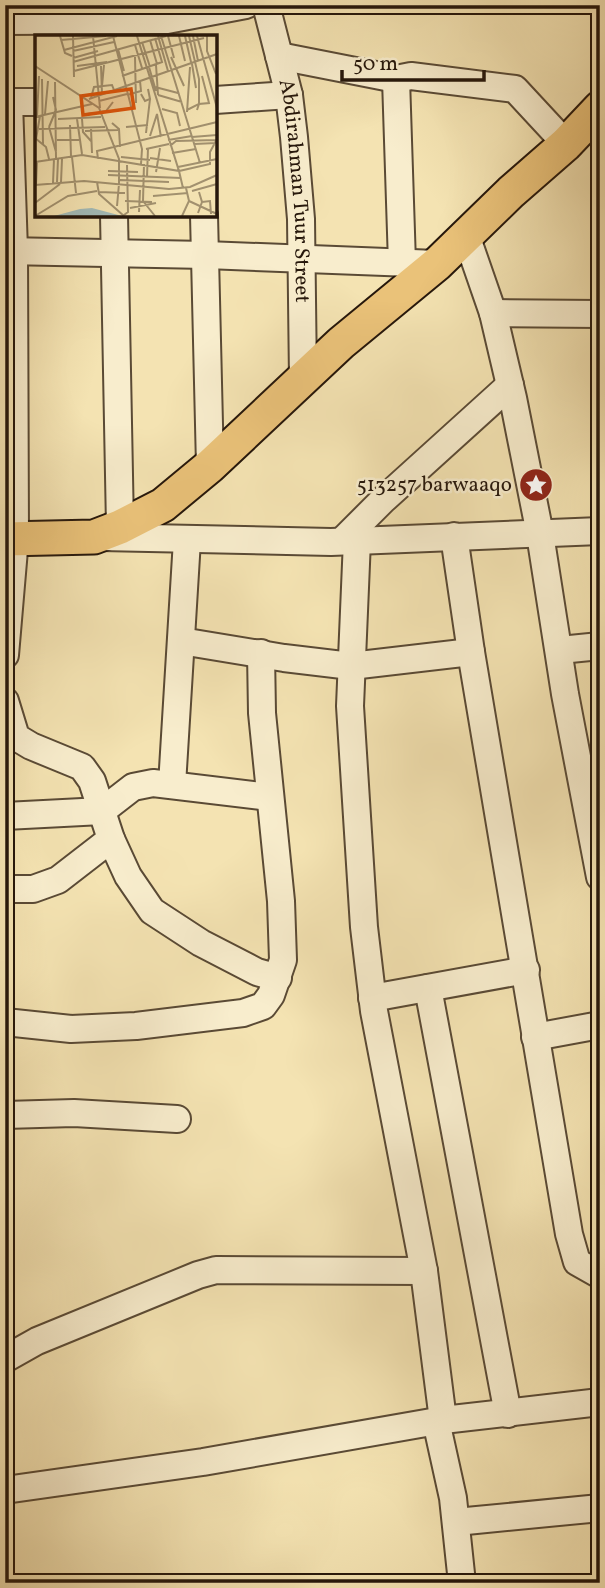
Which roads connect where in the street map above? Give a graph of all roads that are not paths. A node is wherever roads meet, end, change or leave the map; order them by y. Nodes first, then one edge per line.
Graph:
1 (246, 5) edge
2 (266, 5) edge
3 (5, 21) edge
4 (279, 56) junction
5 (396, 79) junction
6 (289, 95) junction
7 (217, 100) edge
8 (7, 102) edge
9 (35, 102) edge
10 (600, 108) edge
11 (566, 144) junction
12 (114, 217) edge
13 (204, 217) edge
14 (466, 235) junction
15 (9, 251) edge
16 (115, 254) junction
17 (206, 255) junction
18 (302, 259) junction
19 (402, 263) junction
20 (437, 264) junction
21 (494, 313) junction
22 (600, 314) edge
23 (303, 379) junction
24 (510, 385) junction
25 (210, 466) junction
26 (600, 531) edge
27 (107, 532) junction
28 (540, 534) junction
29 (454, 536) junction
30 (10, 539) edge
31 (187, 540) junction
32 (349, 541) junction
33 (181, 641) junction
34 (600, 646) edge
35 (560, 650) junction
36 (471, 652) junction
37 (261, 653) junction
38 (5, 654) edge
39 (351, 666) junction
40 (5, 701) edge
41 (11, 736) edge
42 (590, 772) edge
43 (172, 785) junction
44 (270, 797) junction
45 (102, 811) junction
46 (5, 816) edge
47 (111, 839) junction
48 (599, 873) edge
49 (5, 889) edge
50 (526, 970) junction
51 (278, 978) junction
52 (428, 988) junction
53 (372, 998) junction
54 (5, 1022) edge
55 (600, 1025) edge
56 (535, 1037) junction
57 (5, 1115) edge
58 (177, 1119) dead end
59 (424, 1271) junction
60 (600, 1275) edge
61 (9, 1347) edge
62 (600, 1402) edge
63 (508, 1414) junction
64 (440, 1420) junction
65 (5, 1490) edge
66 (600, 1508) edge
67 (456, 1522) junction
68 (462, 1583) edge

1 - 3 street
2 - 4 street, Abdirahman Tuur Street
4 - 5 street
4 - 6 street, Abdirahman Tuur Street
5 - 11 street
5 - 19 street
6 - 7 street
6 - 18 street, Abdirahman Tuur Street
8 - 9 street
8 - 15 street
10 - 11 main road
11 - 14 main road
12 - 16 street
13 - 17 street
14 - 20 main road
14 - 21 street
15 - 16 street
15 - 30 street
16 - 17 street
16 - 27 street
17 - 18 street
17 - 25 street
18 - 19 street
18 - 23 street, Abdirahman Tuur Street
19 - 20 street
20 - 23 main road
21 - 22 street
21 - 24 street
23 - 25 main road
24 - 28 street
24 - 32 street
25 - 27 main road
26 - 28 street
27 - 30 main road
27 - 31 street
28 - 29 street
28 - 35 street
29 - 32 street
29 - 36 street
30 - 38 street
31 - 32 street
31 - 33 street
32 - 39 street
33 - 37 street
33 - 43 street
34 - 35 street
35 - 42 street
36 - 39 street
36 - 50 street
37 - 39 street
37 - 44 street
39 - 53 street
40 - 41 street
41 - 45 street
42 - 48 street
43 - 44 street
43 - 45 street
44 - 51 street
45 - 46 street
45 - 47 street
47 - 49 street
47 - 51 street
50 - 52 street
50 - 56 street
51 - 54 street
52 - 53 street
52 - 63 street
53 - 59 street
55 - 56 street
56 - 60 street
57 - 58 street
59 - 61 street
59 - 64 street
62 - 63 street
63 - 64 street
64 - 65 street
64 - 67 street
66 - 67 street
67 - 68 street

